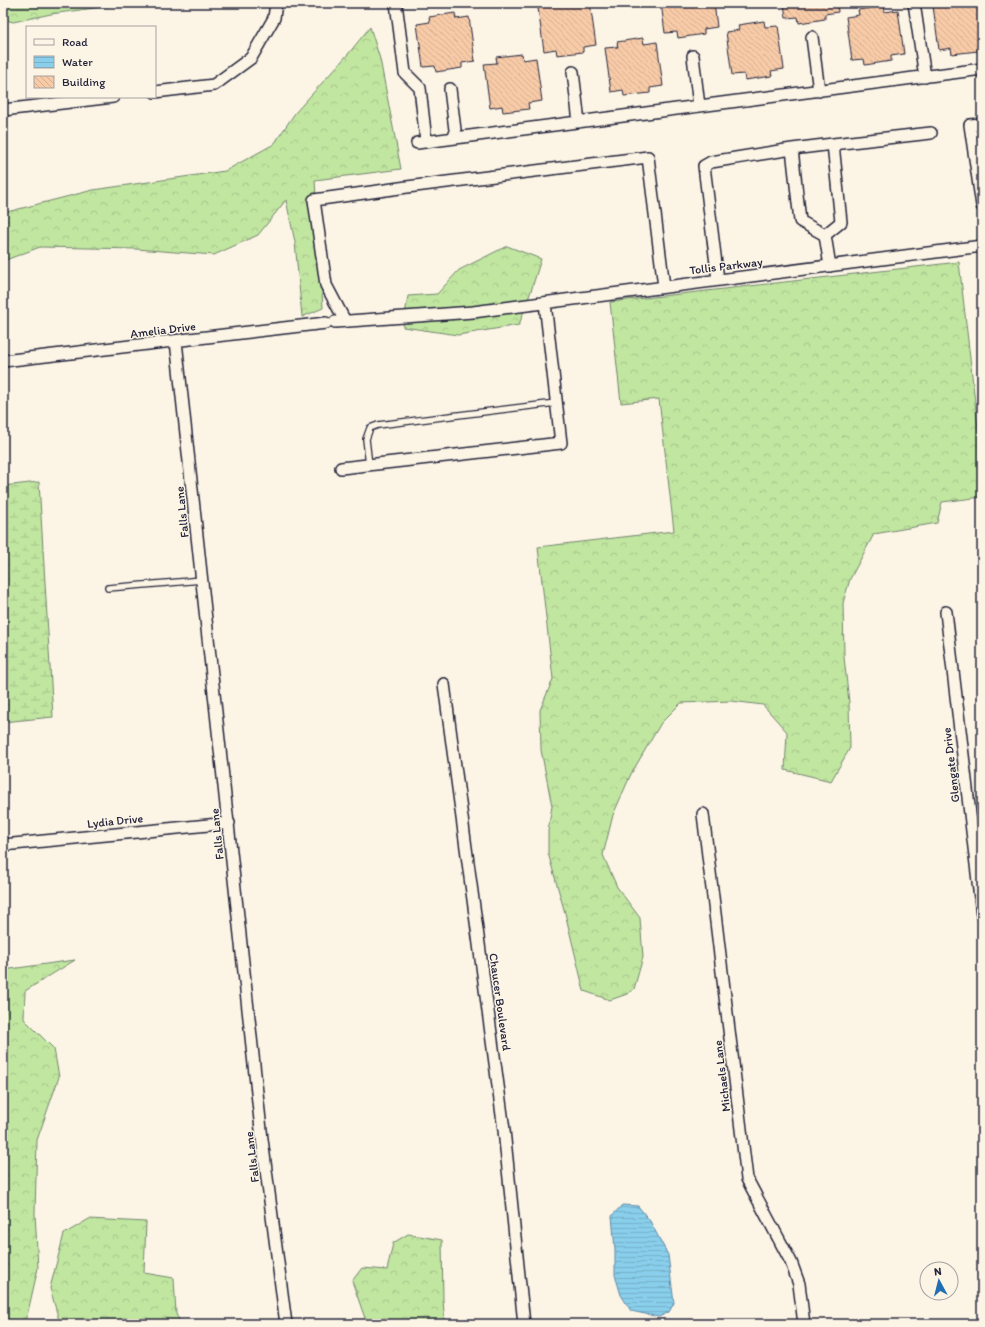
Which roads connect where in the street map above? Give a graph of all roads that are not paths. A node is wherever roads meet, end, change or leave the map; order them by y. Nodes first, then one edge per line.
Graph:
1 (276, 3) edge
2 (396, 3) edge
3 (914, 3) edge
4 (812, 37) dead end
5 (693, 56) dead end
6 (982, 69) edge
7 (573, 72) dead end
8 (925, 77) junction
9 (450, 88) dead end
10 (819, 91) junction
11 (156, 92) edge
12 (105, 98) edge
13 (699, 106) junction
14 (3, 110) edge
15 (579, 122) junction
16 (982, 124) edge
17 (930, 133) dead end
18 (456, 138) junction
19 (833, 144) junction
20 (792, 149) junction
21 (982, 206) edge
22 (825, 236) junction
23 (982, 246) edge
24 (830, 266) junction
25 (718, 280) junction
26 (664, 287) junction
27 (545, 303) junction
28 (473, 312) joint
29 (335, 322) junction
30 (176, 342) junction
31 (3, 361) edge
32 (556, 403) junction
33 (369, 465) junction
34 (341, 468) dead end
35 (202, 580) junction
36 (108, 588) dead end
37 (946, 612) dead end
38 (444, 684) dead end
39 (704, 814) dead end
40 (229, 823) junction
41 (3, 845) edge
42 (982, 915) edge
43 (286, 1324) edge
44 (524, 1324) edge
45 (804, 1324) edge

1 - 11 street
2 - 18 street
3 - 8 street
4 - 10 street
5 - 13 street
6 - 8 street
7 - 15 street
8 - 10 street
9 - 18 street
10 - 13 street
12 - 14 street
13 - 15 street
15 - 18 street
16 - 21 street
17 - 19 street
19 - 20 street
19 - 22 street
20 - 22 street
20 - 25 street
22 - 24 street
23 - 24 street, Tollis Parkway
24 - 25 street, Tollis Parkway
25 - 26 street, Tollis Parkway
26 - 27 street, Tollis Parkway
26 - 29 street
27 - 28 street, Tollis Parkway
27 - 32 street
28 - 29 street, Amelia Drive
29 - 30 street, Amelia Drive
30 - 31 street, Amelia Drive
30 - 35 street, Falls Lane
32 - 33 lane
32 - 33 street
33 - 34 street
35 - 36 lane
35 - 40 street, Falls Lane
37 - 42 street, Glengate Drive
38 - 44 street, Chaucer Boulevard
39 - 45 street, Michaels Lane
40 - 41 street, Lydia Drive
40 - 43 street, Falls Lane

